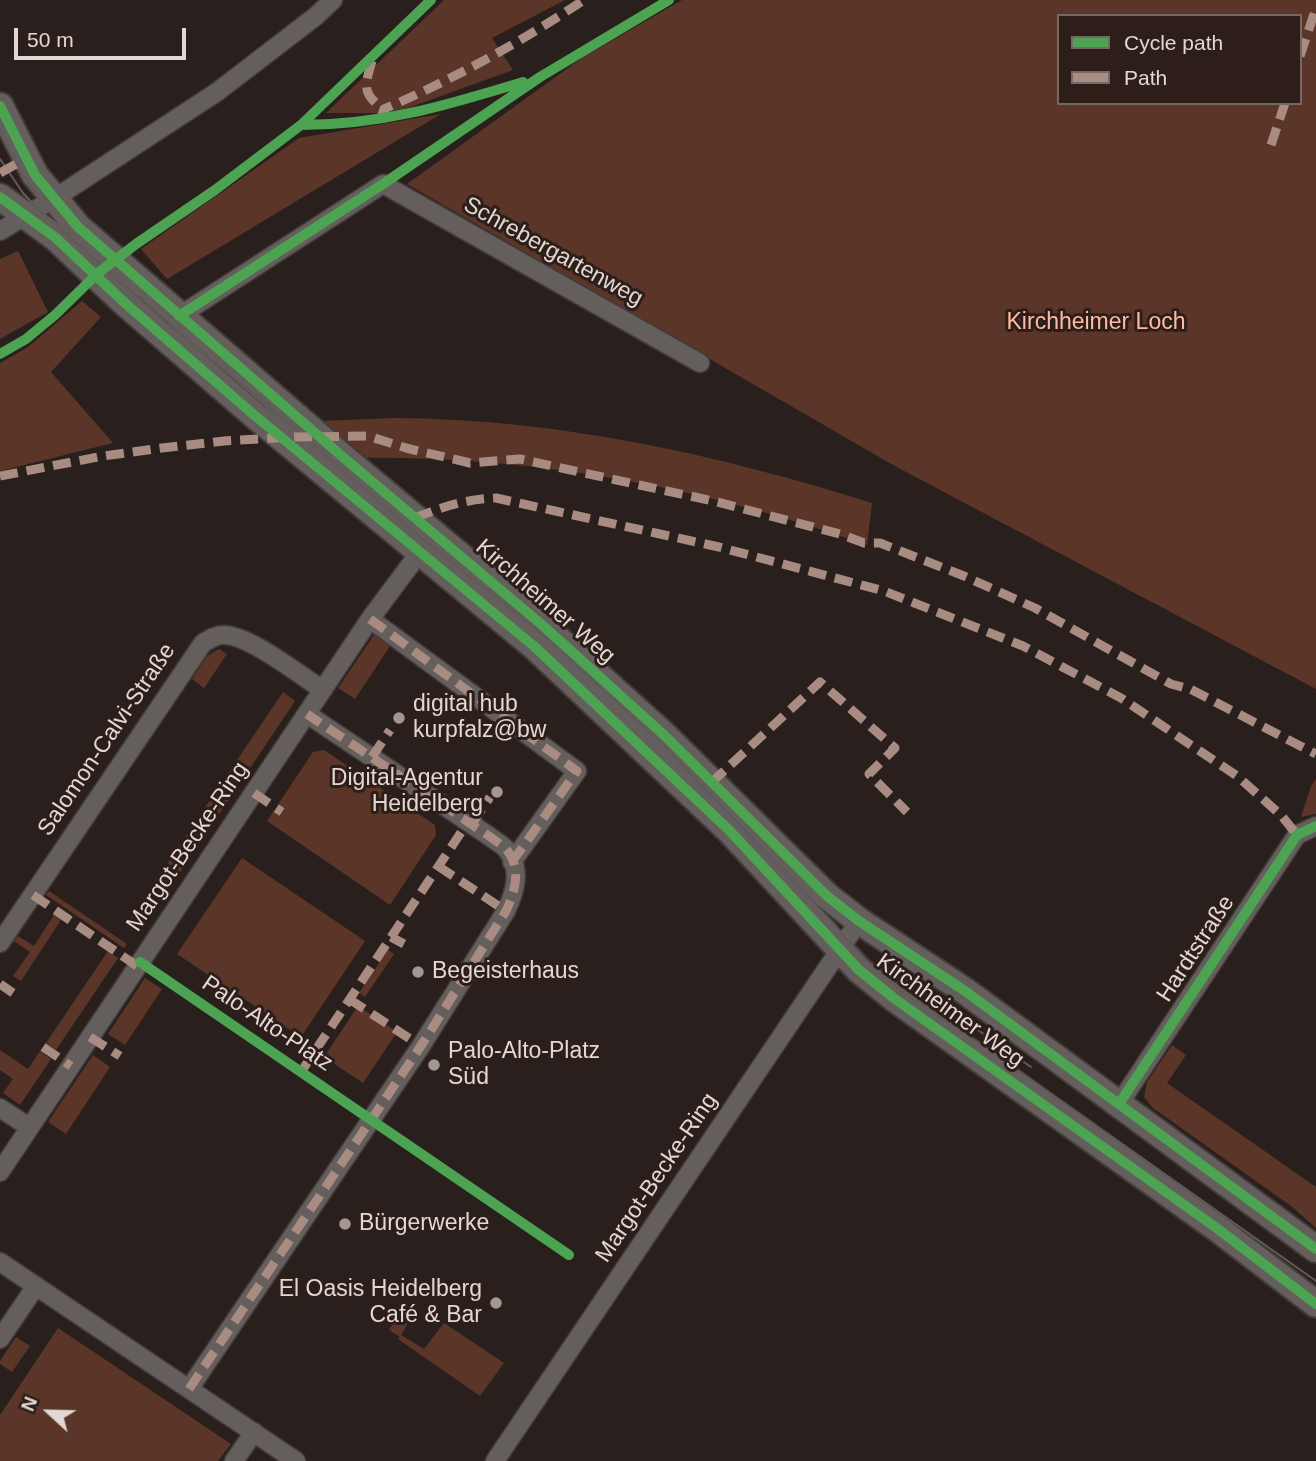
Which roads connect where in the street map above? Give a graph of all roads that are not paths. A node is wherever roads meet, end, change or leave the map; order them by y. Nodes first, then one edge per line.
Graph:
1 (333, 0) edge
2 (0, 106) edge
3 (0, 197) edge
4 (55, 198) junction
5 (24, 215) junction
6 (0, 231) edge
7 (179, 316) junction
8 (700, 363) dead end
9 (420, 551) junction
10 (370, 619) junction
11 (323, 690) junction
12 (307, 714) junction
13 (1316, 826) edge
14 (512, 862) junction
15 (859, 921) junction
16 (0, 943) edge
17 (840, 948) junction
18 (1119, 1104) junction
19 (0, 1108) edge
20 (29, 1128) junction
21 (0, 1172) edge
22 (1316, 1249) edge
23 (0, 1262) edge
24 (36, 1286) junction
25 (1316, 1304) edge
26 (0, 1339) edge
27 (189, 1389) junction
28 (254, 1432) junction
29 (234, 1461) edge
30 (296, 1461) edge
31 (495, 1461) edge

1 - 4 street
2 - 4 street, Kirchheimer Weg
3 - 5 street, Kirchheimer Weg
4 - 5 street
4 - 7 street, Kirchheimer Weg
5 - 6 street
5 - 9 street, Kirchheimer Weg
7 - 8 street, Schrebergartenweg
7 - 15 street, Kirchheimer Weg
9 - 10 street, Margot-Becke-Ring
9 - 17 street, Kirchheimer Weg
10 - 11 street, Margot-Becke-Ring
10 - 14 street
11 - 12 street, Margot-Becke-Ring
11 - 16 street, Salomon-Calvi-Straße
12 - 14 street
12 - 20 street, Margot-Becke-Ring
13 - 18 street, Hardtstraße
14 - 27 street
15 - 17 street, Margot-Becke-Ring
15 - 18 street, Kirchheimer Weg
17 - 25 street, Kirchheimer Weg
17 - 31 street, Margot-Becke-Ring
18 - 22 street, Kirchheimer Weg
19 - 20 street
20 - 21 street, Margot-Becke-Ring
23 - 24 street
24 - 26 street
24 - 27 street
27 - 28 street
28 - 29 street
28 - 30 street

